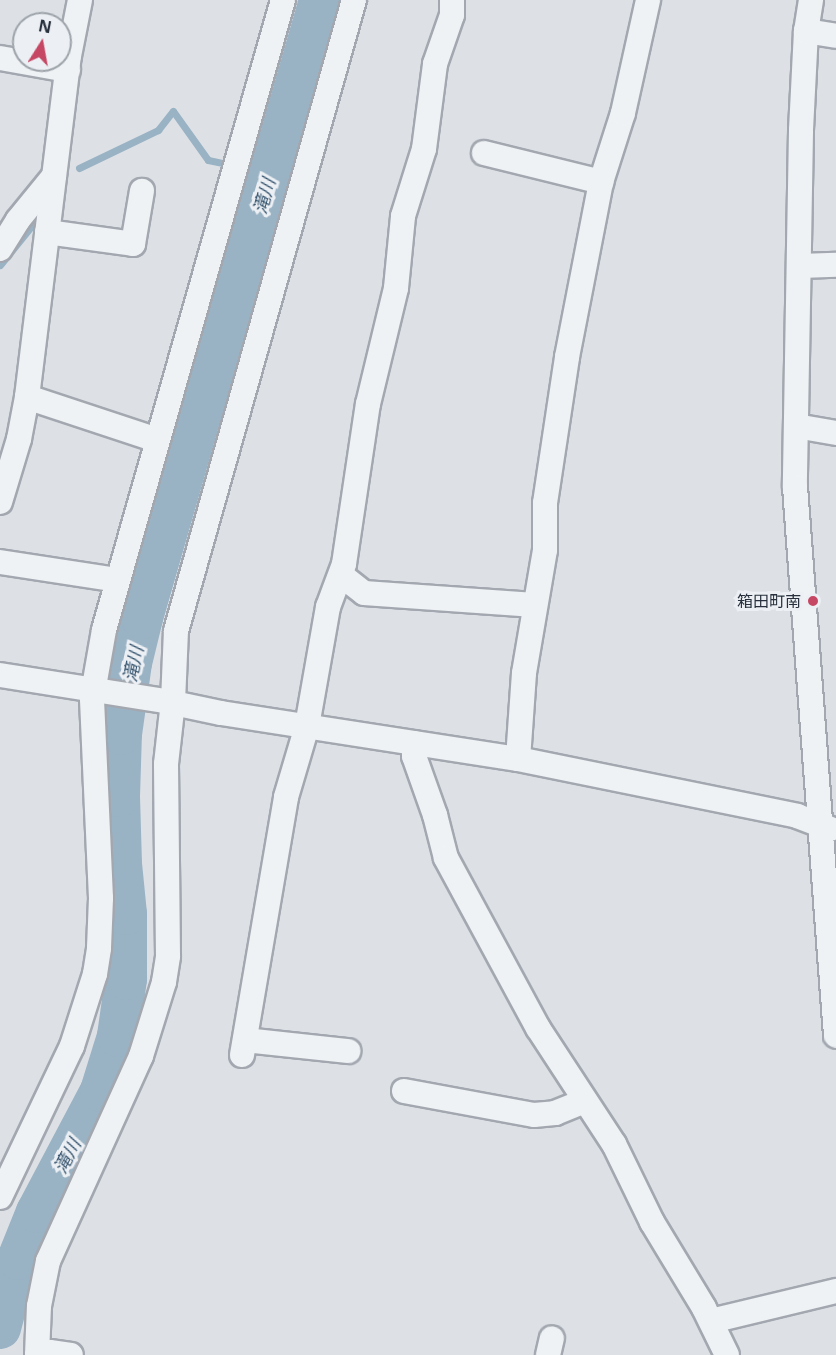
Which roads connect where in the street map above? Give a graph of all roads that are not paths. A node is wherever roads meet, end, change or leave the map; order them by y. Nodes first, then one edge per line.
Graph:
1 (80, 0) edge
2 (283, 0) edge
3 (354, 0) edge
4 (452, 0) edge
5 (648, 0) edge
6 (811, 0) edge
7 (806, 31) junction
8 (836, 36) edge
9 (72, 47) edge
10 (68, 72) edge
11 (484, 153) dead end
12 (54, 176) junction
13 (601, 182) junction
14 (142, 191) dead end
15 (47, 232) junction
16 (0, 249) edge
17 (836, 265) edge
18 (800, 266) junction
19 (27, 397) junction
20 (796, 426) junction
21 (836, 433) edge
22 (157, 440) junction
23 (2, 488) edge
24 (0, 562) edge
25 (341, 575) junction
26 (118, 580) junction
27 (535, 604) junction
28 (0, 675) edge
29 (97, 690) junction
30 (168, 702) junction
31 (307, 726) junction
32 (414, 743) junction
33 (518, 759) junction
34 (828, 827) edge
35 (836, 1035) edge
36 (348, 1050) dead end
37 (404, 1091) dead end
38 (584, 1101) junction
39 (0, 1197) edge
40 (836, 1291) edge
41 (711, 1321) junction
42 (37, 1355) edge
43 (71, 1355) edge
44 (727, 1355) edge

1 - 9 street
2 - 22 street
3 - 30 street
4 - 25 street
5 - 13 street
6 - 7 street
7 - 8 street
7 - 18 street
10 - 12 street
11 - 13 street
12 - 15 street
12 - 16 street
13 - 27 street
14 - 15 street
15 - 19 street
17 - 18 street
18 - 20 street
19 - 22 street
19 - 23 street
20 - 21 street
20 - 34 street
22 - 26 street
24 - 26 street
25 - 27 street
25 - 31 street
26 - 29 street
27 - 33 street
28 - 29 street
29 - 30 street
29 - 39 street
30 - 31 street
30 - 42 street
31 - 32 street
31 - 36 street
32 - 33 street
32 - 38 street
33 - 34 street
34 - 35 street
37 - 38 street
38 - 41 street
40 - 41 street
41 - 44 street
42 - 43 street

